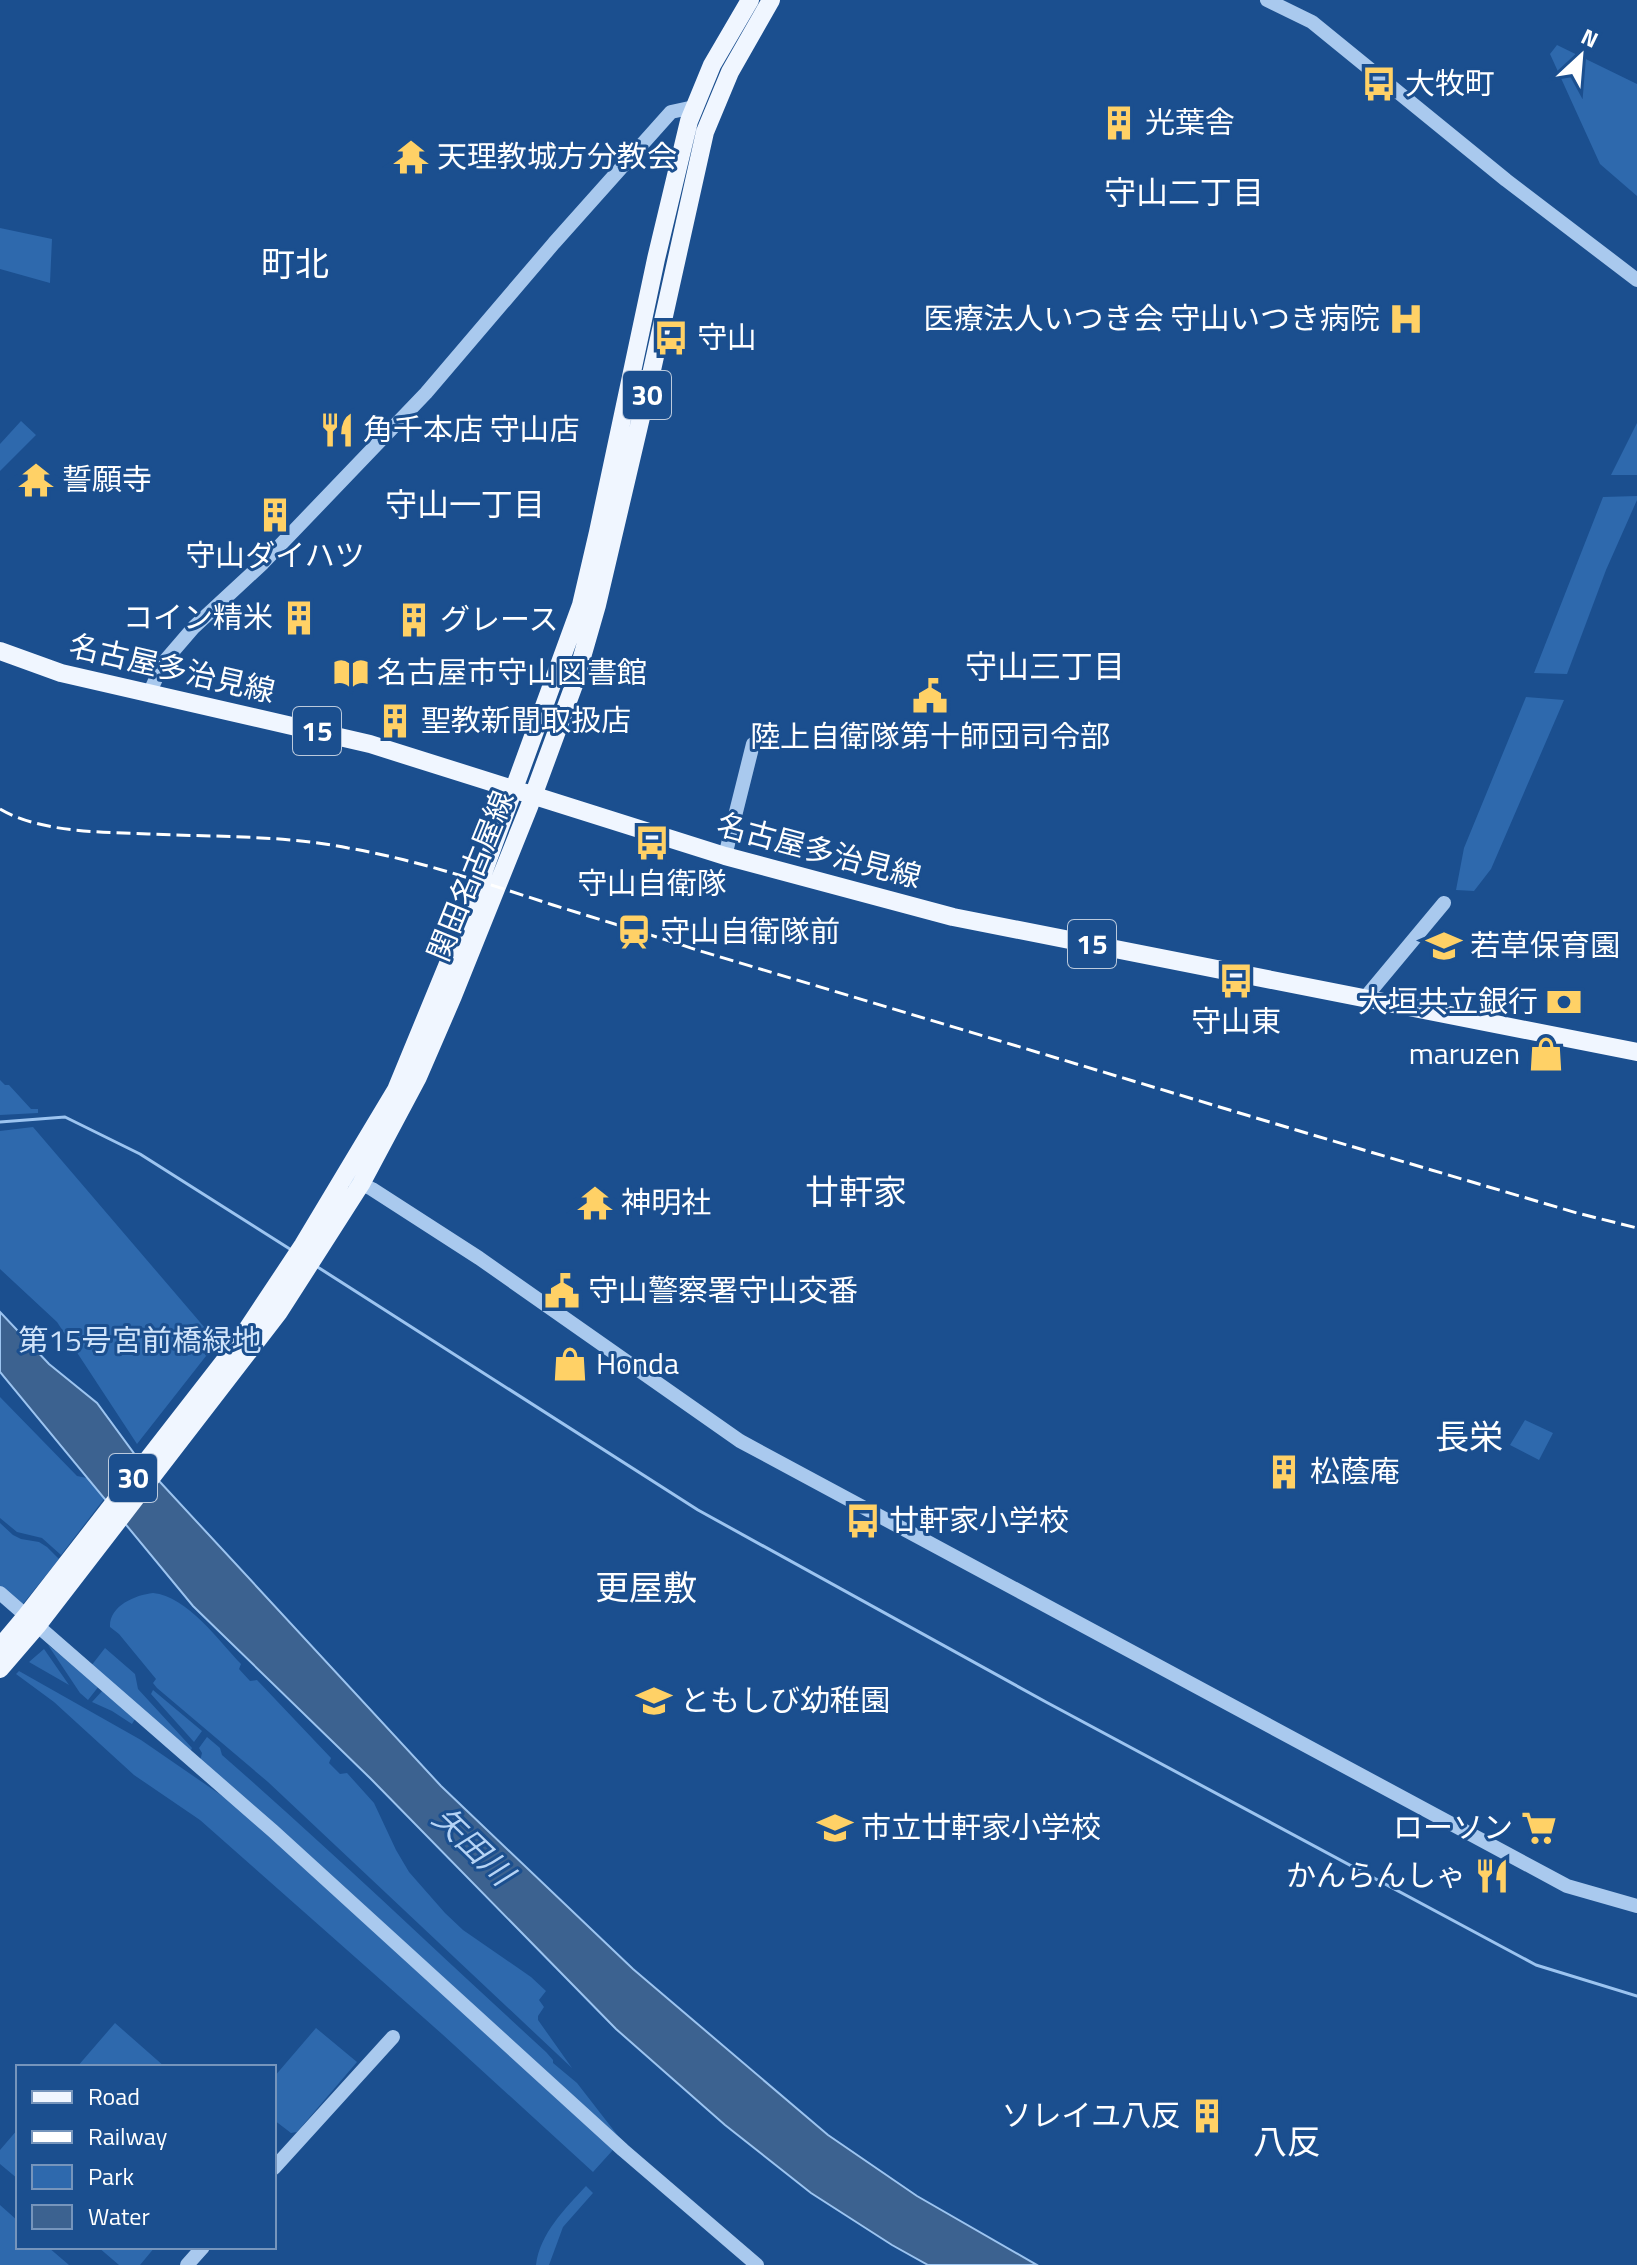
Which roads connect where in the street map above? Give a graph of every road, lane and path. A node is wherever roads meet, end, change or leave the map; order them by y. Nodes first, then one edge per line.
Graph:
1 (750, 0) edge
2 (771, 0) edge
3 (1267, 0) edge
4 (694, 107) junction
5 (1637, 280) edge
6 (0, 651) edge
7 (149, 694) junction
8 (753, 744) dead end
9 (514, 790) junction
10 (533, 796) junction
11 (725, 856) junction
12 (1444, 903) dead end
13 (1367, 998) junction
14 (1637, 1052) edge
15 (353, 1180) junction
16 (0, 1593) edge
17 (32, 1621) junction
18 (0, 1647) edge
19 (0, 1669) edge
20 (1637, 1906) edge
21 (393, 2037) dead end
22 (276, 2166) edge
23 (201, 2249) edge
24 (187, 2265) edge
25 (757, 2265) edge

1 - 4 main road, 関田名古屋線 / 30
2 - 10 main road, 関田名古屋線 / 30
3 - 5 street
4 - 7 street
4 - 9 main road, 関田名古屋線 / 30
6 - 7 main road, 名古屋多治見線 / 15
7 - 9 main road, 名古屋多治見線 / 15
8 - 11 street
9 - 10 main road, 名古屋多治見線 / 15
9 - 15 main road, 関田名古屋線 / 30
10 - 11 main road, 名古屋多治見線 / 15
10 - 15 main road, 関田名古屋線 / 30
11 - 13 main road, 名古屋多治見線 / 15
12 - 13 street
13 - 14 main road, 名古屋多治見線 / 15
15 - 17 main road, 関田名古屋線 / 30
15 - 20 street
16 - 17 street
17 - 18 main road, 関田名古屋線 / 30
17 - 19 main road, 関田名古屋線 / 30
17 - 25 street
21 - 22 street
23 - 24 street

